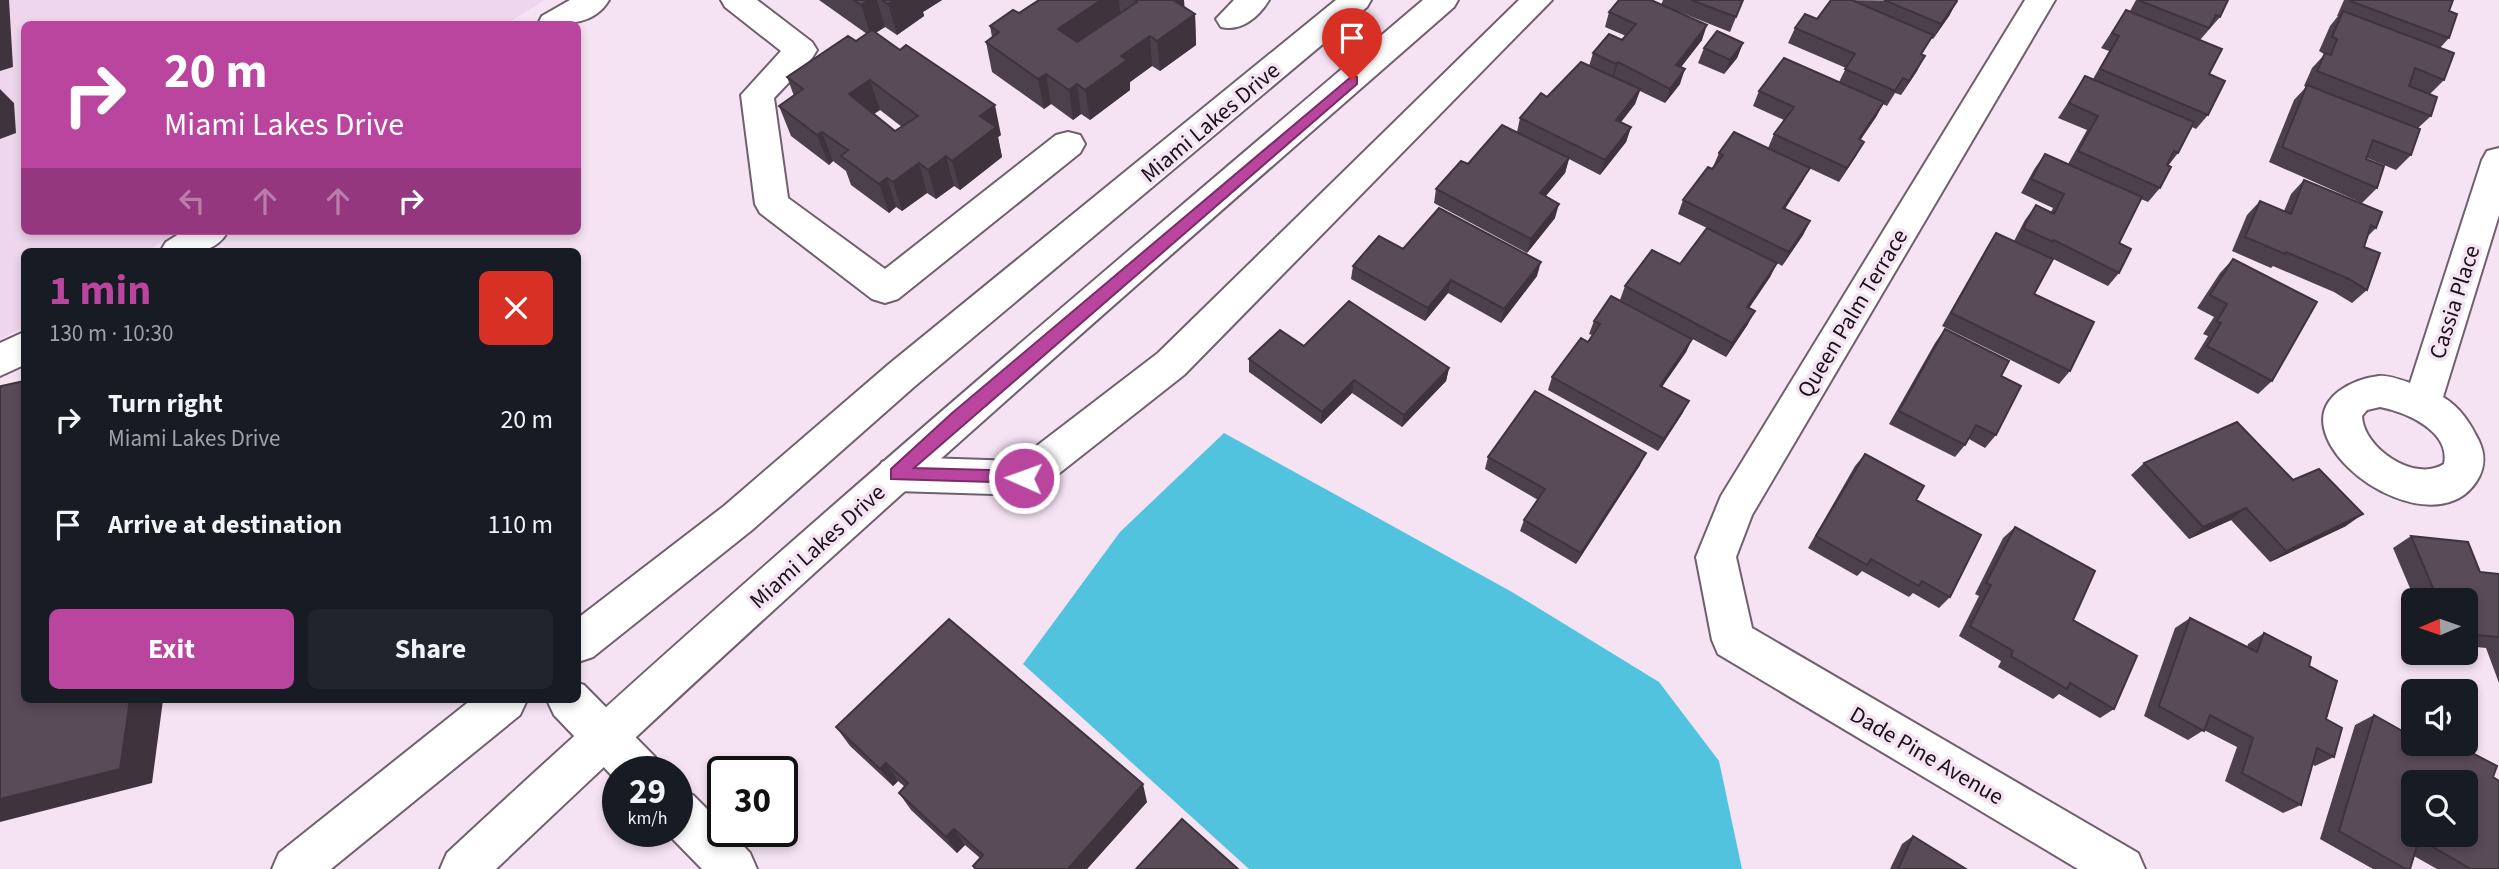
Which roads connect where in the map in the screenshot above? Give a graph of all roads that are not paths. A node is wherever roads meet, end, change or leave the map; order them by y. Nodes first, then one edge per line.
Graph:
1 (594, 0) edge
2 (1356, 0) edge
3 (1443, 0) edge
4 (1537, 0) edge
5 (2040, 0) edge
6 (741, 1) edge
7 (558, 21) edge
8 (1068, 144) dead end
9 (2499, 160) edge
10 (205, 235) edge
11 (184, 248) edge
12 (21, 349) edge
13 (0, 361) edge
14 (2422, 403) dead end
15 (896, 474) junction
16 (1732, 640) joint
17 (581, 641) edge
18 (501, 703) edge
19 (572, 703) edge
20 (604, 736) junction
21 (623, 756) edge
22 (693, 827) edge
23 (295, 869) edge
24 (463, 869) edge
25 (734, 869) edge
26 (2122, 869) edge

1 - 7 street
2 - 17 street, Miami Lakes Drive
3 - 15 street, Miami Lakes Drive
4 - 15 street
5 - 16 street, Queen Palm Terrace
6 - 8 street
9 - 14 street, Cassia Place
10 - 11 street
12 - 13 street
15 - 20 street, Miami Lakes Drive
16 - 26 street, Dade Pine Avenue
18 - 23 street
19 - 20 street
20 - 21 street
20 - 24 street, Miami Lakes Drive
22 - 25 street

